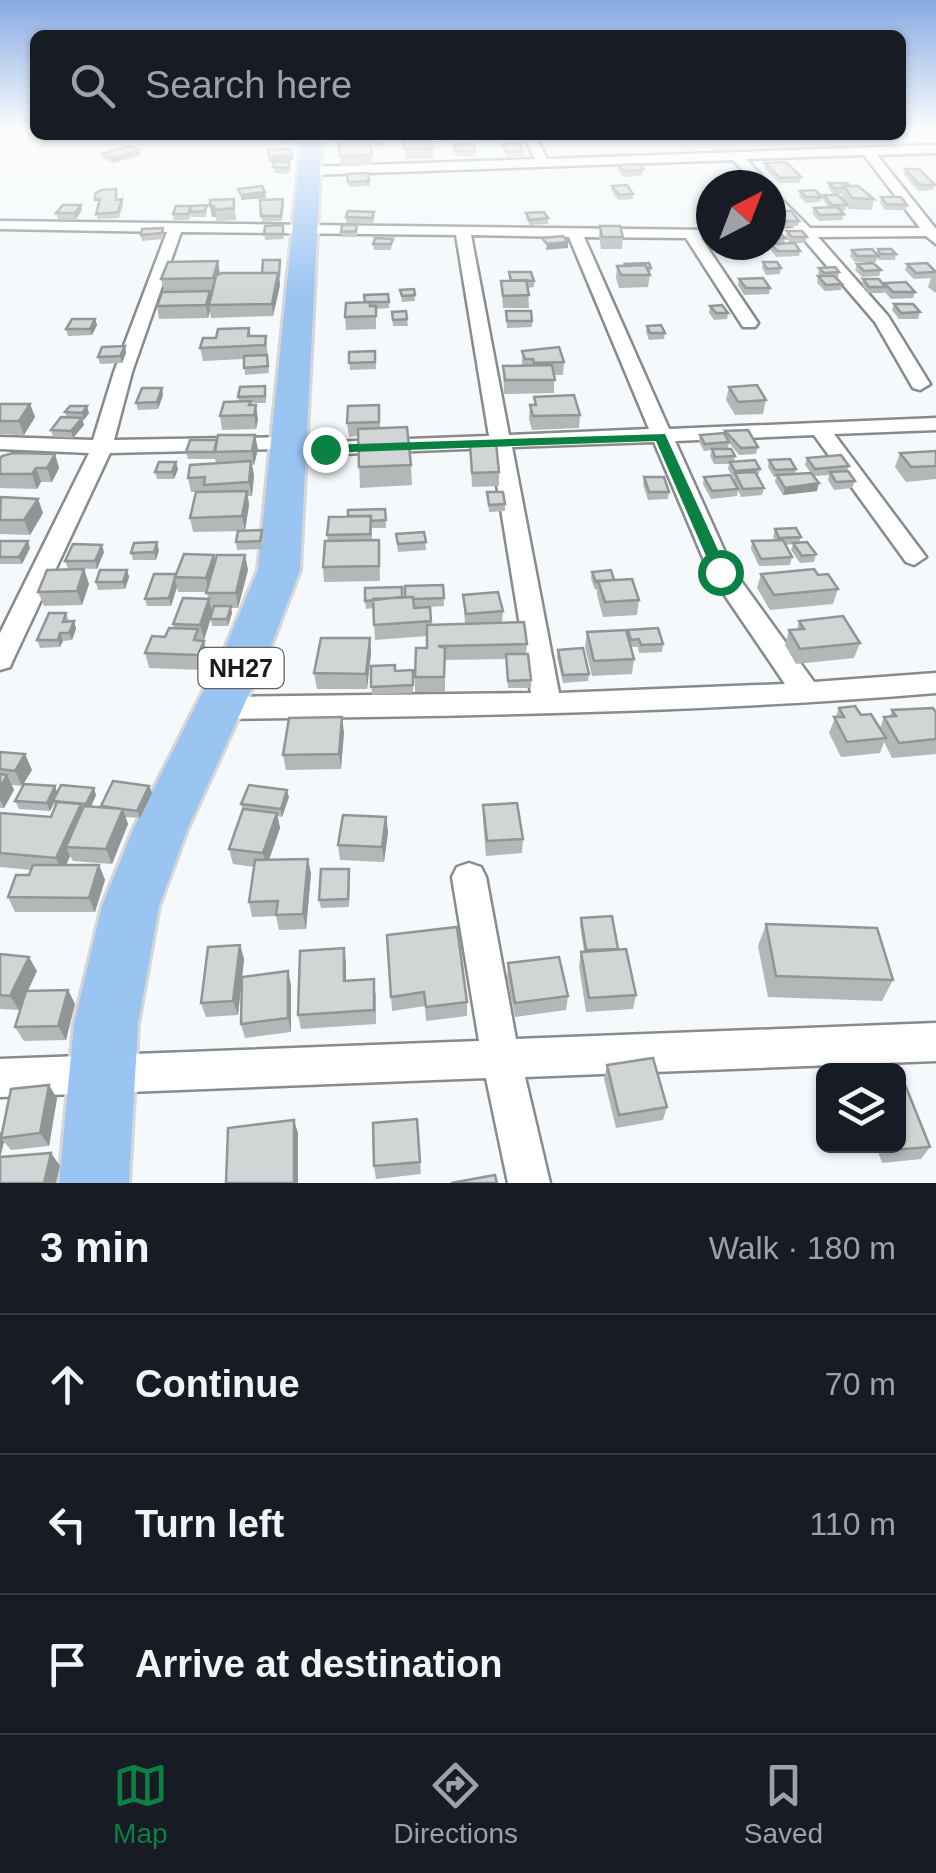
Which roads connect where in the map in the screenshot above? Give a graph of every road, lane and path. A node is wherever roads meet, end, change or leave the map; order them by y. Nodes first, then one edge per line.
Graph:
1 (309, 184) edge
2 (893, 184) edge
3 (786, 209) edge
4 (0, 225) edge
5 (176, 226) junction
6 (306, 229) junction
7 (462, 233) junction
8 (786, 233) edge
9 (809, 233) junction
10 (575, 234) junction
11 (691, 234) junction
12 (696, 234) edge
13 (934, 236) edge
14 (749, 322) dead end
15 (920, 384) dead end
16 (936, 424) edge
17 (820, 429) junction
18 (661, 436) junction
19 (499, 441) junction
20 (0, 443) edge
21 (290, 446) junction
22 (102, 447) junction
23 (914, 556) dead end
24 (0, 660) edge
25 (936, 683) edge
26 (808, 695) junction
27 (547, 704) junction
28 (222, 708) junction
29 (469, 877) dead end
30 (936, 1042) edge
31 (501, 1058) junction
32 (99, 1072) junction
33 (0, 1078) edge
34 (94, 1183) edge
35 (529, 1183) edge

1 - 6 highway, NH27
2 - 13 street
3 - 9 street
4 - 5 street
5 - 6 street
5 - 22 street
6 - 7 street
6 - 21 highway, NH27
7 - 10 street
7 - 19 street
8 - 9 street
9 - 13 street
9 - 15 street
10 - 11 street
10 - 18 street
11 - 12 street
11 - 14 street
16 - 17 street
17 - 18 street
17 - 23 street
18 - 19 street
18 - 26 street
19 - 21 street
19 - 27 street
20 - 22 street
21 - 22 street
21 - 28 highway, NH27
22 - 24 street
25 - 26 street
26 - 27 street
27 - 28 street
28 - 32 highway, NH27
29 - 31 street
30 - 31 street
31 - 32 street
31 - 35 street
32 - 33 street
32 - 34 highway, NH27

